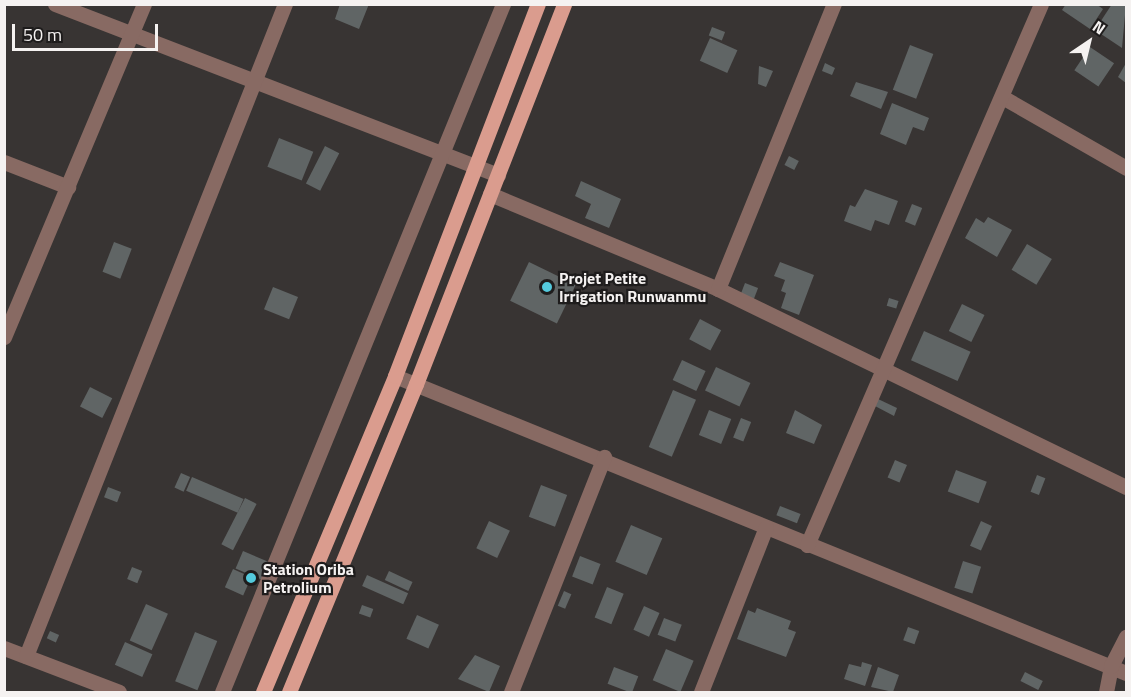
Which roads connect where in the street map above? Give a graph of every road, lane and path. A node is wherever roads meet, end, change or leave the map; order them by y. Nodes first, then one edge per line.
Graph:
1 (55, 4) edge
2 (144, 4) edge
3 (285, 4) edge
4 (503, 4) edge
5 (538, 4) edge
6 (564, 4) edge
7 (834, 4) edge
8 (1041, 4) edge
9 (132, 34) junction
10 (255, 81) junction
11 (1004, 98) junction
12 (442, 154) junction
13 (4, 162) edge
14 (475, 166) junction
15 (1126, 168) edge
16 (498, 175) junction
17 (68, 187) junction
18 (490, 194) junction
19 (718, 289) junction
20 (4, 337) edge
21 (885, 368) junction
22 (395, 376) junction
23 (416, 384) junction
24 (604, 457) junction
25 (1126, 487) edge
26 (766, 527) junction
27 (807, 544) junction
28 (1126, 637) edge
29 (4, 648) edge
30 (26, 656) junction
31 (1111, 666) junction
32 (1126, 673) edge
33 (119, 693) edge
34 (222, 693) edge
35 (263, 693) edge
36 (289, 693) edge
37 (512, 693) edge
38 (701, 693) edge
39 (1106, 693) edge

1 - 9 street
2 - 9 street
3 - 10 street
4 - 12 street
5 - 14 main road
6 - 16 main road
7 - 19 street
8 - 11 street
9 - 10 street
9 - 17 street
10 - 12 street
10 - 30 street
11 - 15 street
11 - 21 street
12 - 14 street
12 - 34 street
13 - 17 street
14 - 16 street
14 - 22 main road
16 - 18 main road
17 - 20 street
18 - 19 street
18 - 23 main road
19 - 21 street
21 - 25 street
21 - 27 street
22 - 23 street
22 - 35 main road
23 - 24 street
23 - 36 main road
24 - 26 street
24 - 37 street
26 - 27 street
26 - 38 street
27 - 31 street
28 - 31 street
29 - 30 street
30 - 33 street
31 - 32 street
31 - 39 street

